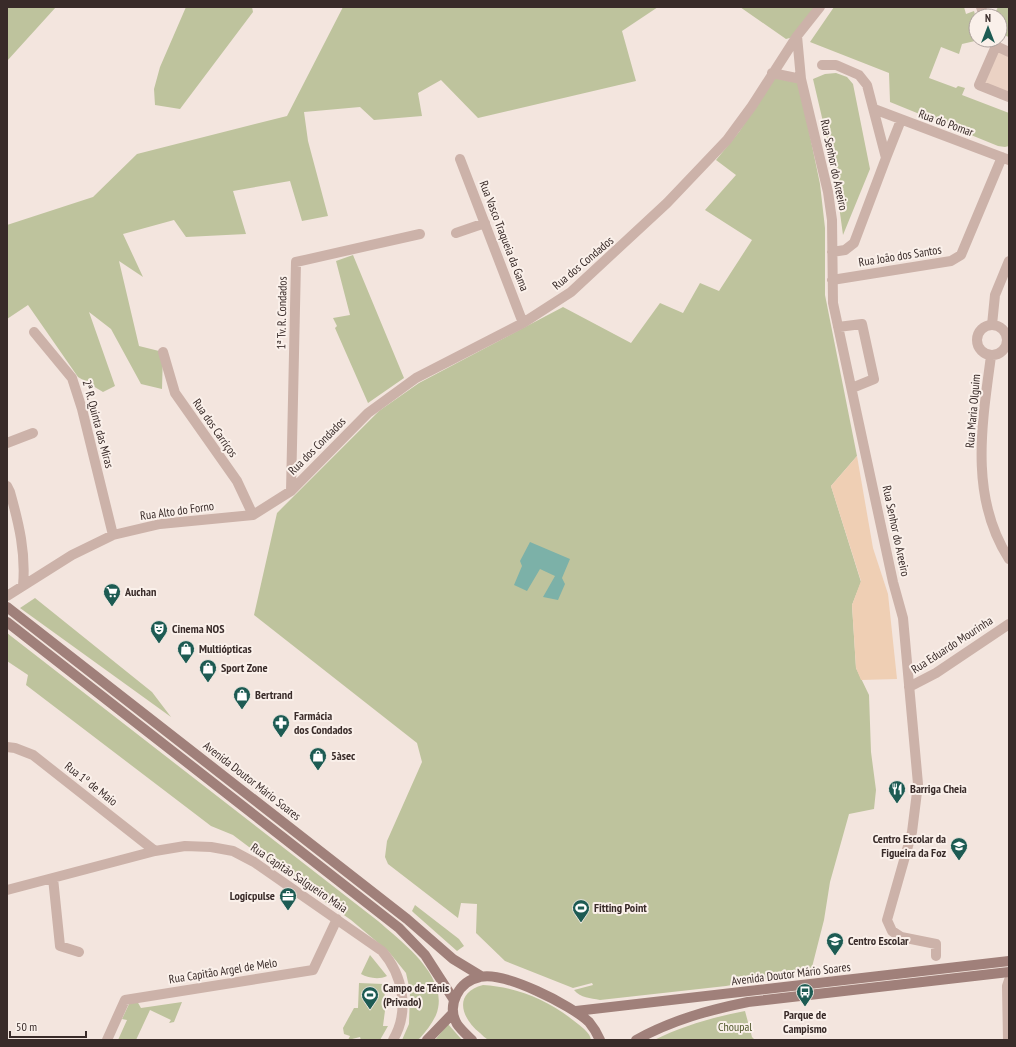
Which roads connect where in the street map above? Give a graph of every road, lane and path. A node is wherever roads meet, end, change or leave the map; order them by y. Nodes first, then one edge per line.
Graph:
1 (820, 7) edge
2 (797, 36) junction
3 (992, 48) edge
4 (822, 65) dead end
5 (772, 73) junction
6 (801, 79) junction
7 (1009, 98) edge
8 (874, 109) junction
9 (901, 120) junction
10 (886, 158) junction
11 (460, 159) dead end
12 (1006, 159) edge
13 (485, 223) junction
14 (456, 233) dead end
15 (420, 234) dead end
16 (832, 252) junction
17 (1009, 261) edge
18 (832, 280) junction
19 (523, 323) junction
20 (992, 325) junction
21 (838, 327) junction
22 (34, 332) dead end
23 (163, 352) dead end
24 (991, 356) junction
25 (852, 388) junction
26 (33, 433) dead end
27 (7, 443) edge
28 (7, 486) edge
29 (291, 491) junction
30 (254, 515) junction
31 (113, 535) junction
32 (1009, 559) edge
33 (23, 586) junction
34 (7, 596) edge
35 (7, 607) edge
36 (7, 622) edge
37 (1009, 624) edge
38 (909, 687) junction
39 (7, 747) edge
40 (155, 850) junction
41 (53, 878) junction
42 (7, 890) edge
43 (337, 919) junction
44 (79, 952) dead end
45 (936, 956) dead end
46 (1009, 961) edge
47 (1009, 972) edge
48 (481, 976) junction
49 (1009, 980) edge
50 (454, 1000) junction
51 (576, 1011) junction
52 (453, 1012) junction
53 (107, 1040) edge
54 (392, 1040) edge
55 (427, 1040) edge
56 (472, 1040) edge
57 (600, 1040) edge
58 (636, 1040) edge
59 (1008, 1040) edge

1 - 2 street, Rua dos Condados
2 - 5 street, Rua dos Condados
2 - 6 street, Rua Senhor do Areeiro
3 - 7 street
4 - 8 street
5 - 6 street
5 - 19 street, Rua dos Condados
6 - 16 street, Rua Senhor do Areeiro
8 - 9 street, Rua do Pomar
8 - 10 street
9 - 10 street
9 - 12 street, Rua do Pomar
10 - 16 street
11 - 13 street, Rua Vasco Traqueia da Gama
12 - 18 street, Rua João dos Santos
13 - 14 street
13 - 19 street, Rua Vasco Traqueia da Gama
15 - 29 street, 1ª Tv. R. Condados
16 - 18 street, Rua Senhor do Areeiro
17 - 20 street
18 - 21 street, Rua Senhor do Areeiro
19 - 29 street, Rua dos Condados
20 - 24 street
20 - 24 street
21 - 25 street, Rua Senhor do Areeiro
21 - 25 street
22 - 31 street, 2ª R. Quinta das Miras
23 - 30 street, Rua dos Carriços
24 - 32 street, Rua Maria Olguim
25 - 38 street, Rua Senhor do Areeiro
26 - 27 street
28 - 33 street
29 - 30 street, Rua dos Condados
30 - 31 street, Rua Alto do Forno
31 - 33 street, Rua Alto do Forno
33 - 34 street, Rua Alto do Forno
35 - 48 main road, Avenida Doutor Mário Soares
36 - 50 main road
37 - 38 street, Rua Eduardo Mourinha
38 - 45 street, Rua Senhor do Areeiro
39 - 40 street, Rua 1º de Maio
40 - 41 street, Rua Capitão Salgueiro Maia
40 - 43 street, Rua Capitão Salgueiro Maia
41 - 42 street, Rua Capitão Salgueiro Maia
41 - 44 street
43 - 53 street, Rua Capitão Argel de Melo
43 - 54 street, Rua Capitão Salgueiro Maia
46 - 51 main road, Avenida Doutor Mário Soares
47 - 58 main road, Avenida Doutor Mário Soares
48 - 50 main road
48 - 51 main road
49 - 59 street
50 - 52 main road
51 - 57 main road
52 - 55 main road
52 - 56 main road

